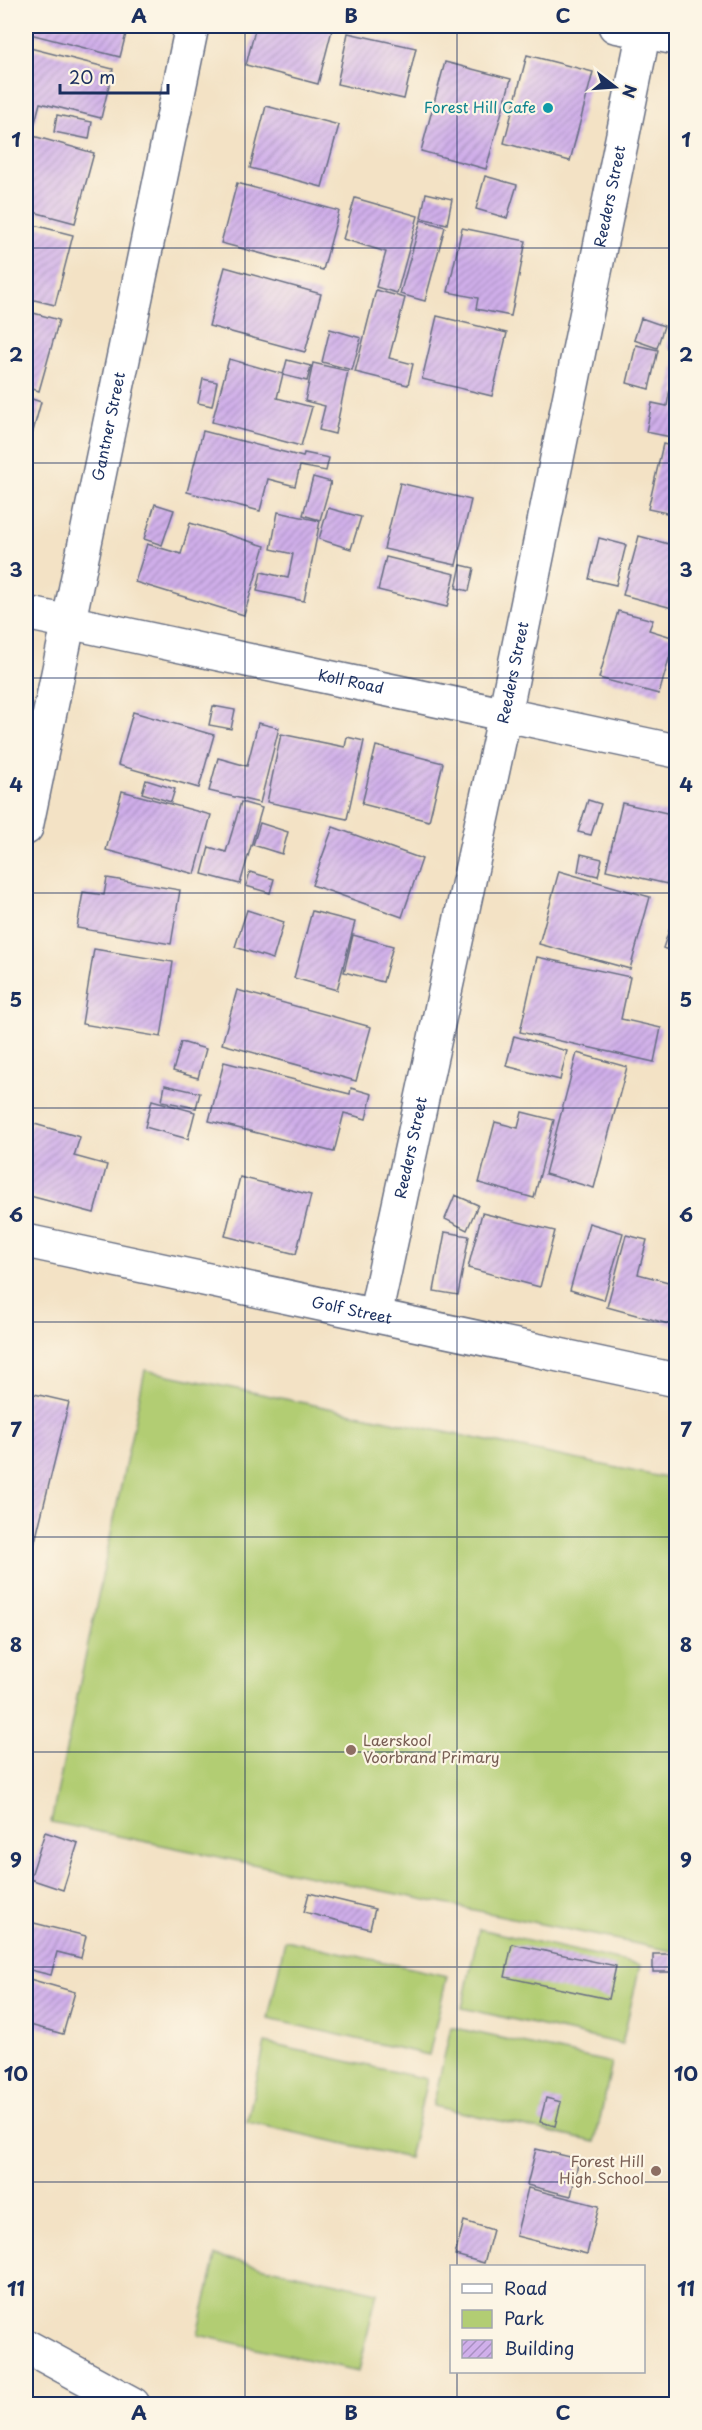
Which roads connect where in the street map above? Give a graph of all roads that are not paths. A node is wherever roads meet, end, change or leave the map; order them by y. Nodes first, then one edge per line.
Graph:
1 (192, 26) edge
2 (635, 27) edge
3 (676, 38) edge
4 (26, 613) edge
5 (69, 622) junction
6 (506, 714) junction
7 (676, 751) edge
8 (26, 828) edge
9 (26, 1241) edge
10 (375, 1316) junction
11 (676, 1380) edge
12 (26, 2346) edge
13 (133, 2404) edge

1 - 5 street, Gantner Street
2 - 3 street
2 - 6 street, Reeders Street
4 - 5 street, Koll Road
5 - 6 street, Koll Road
5 - 8 street, Gantner Street
6 - 7 street, Koll Road
6 - 10 street, Reeders Street
9 - 10 street, Golf Street
10 - 11 street, Golf Street
12 - 13 street

